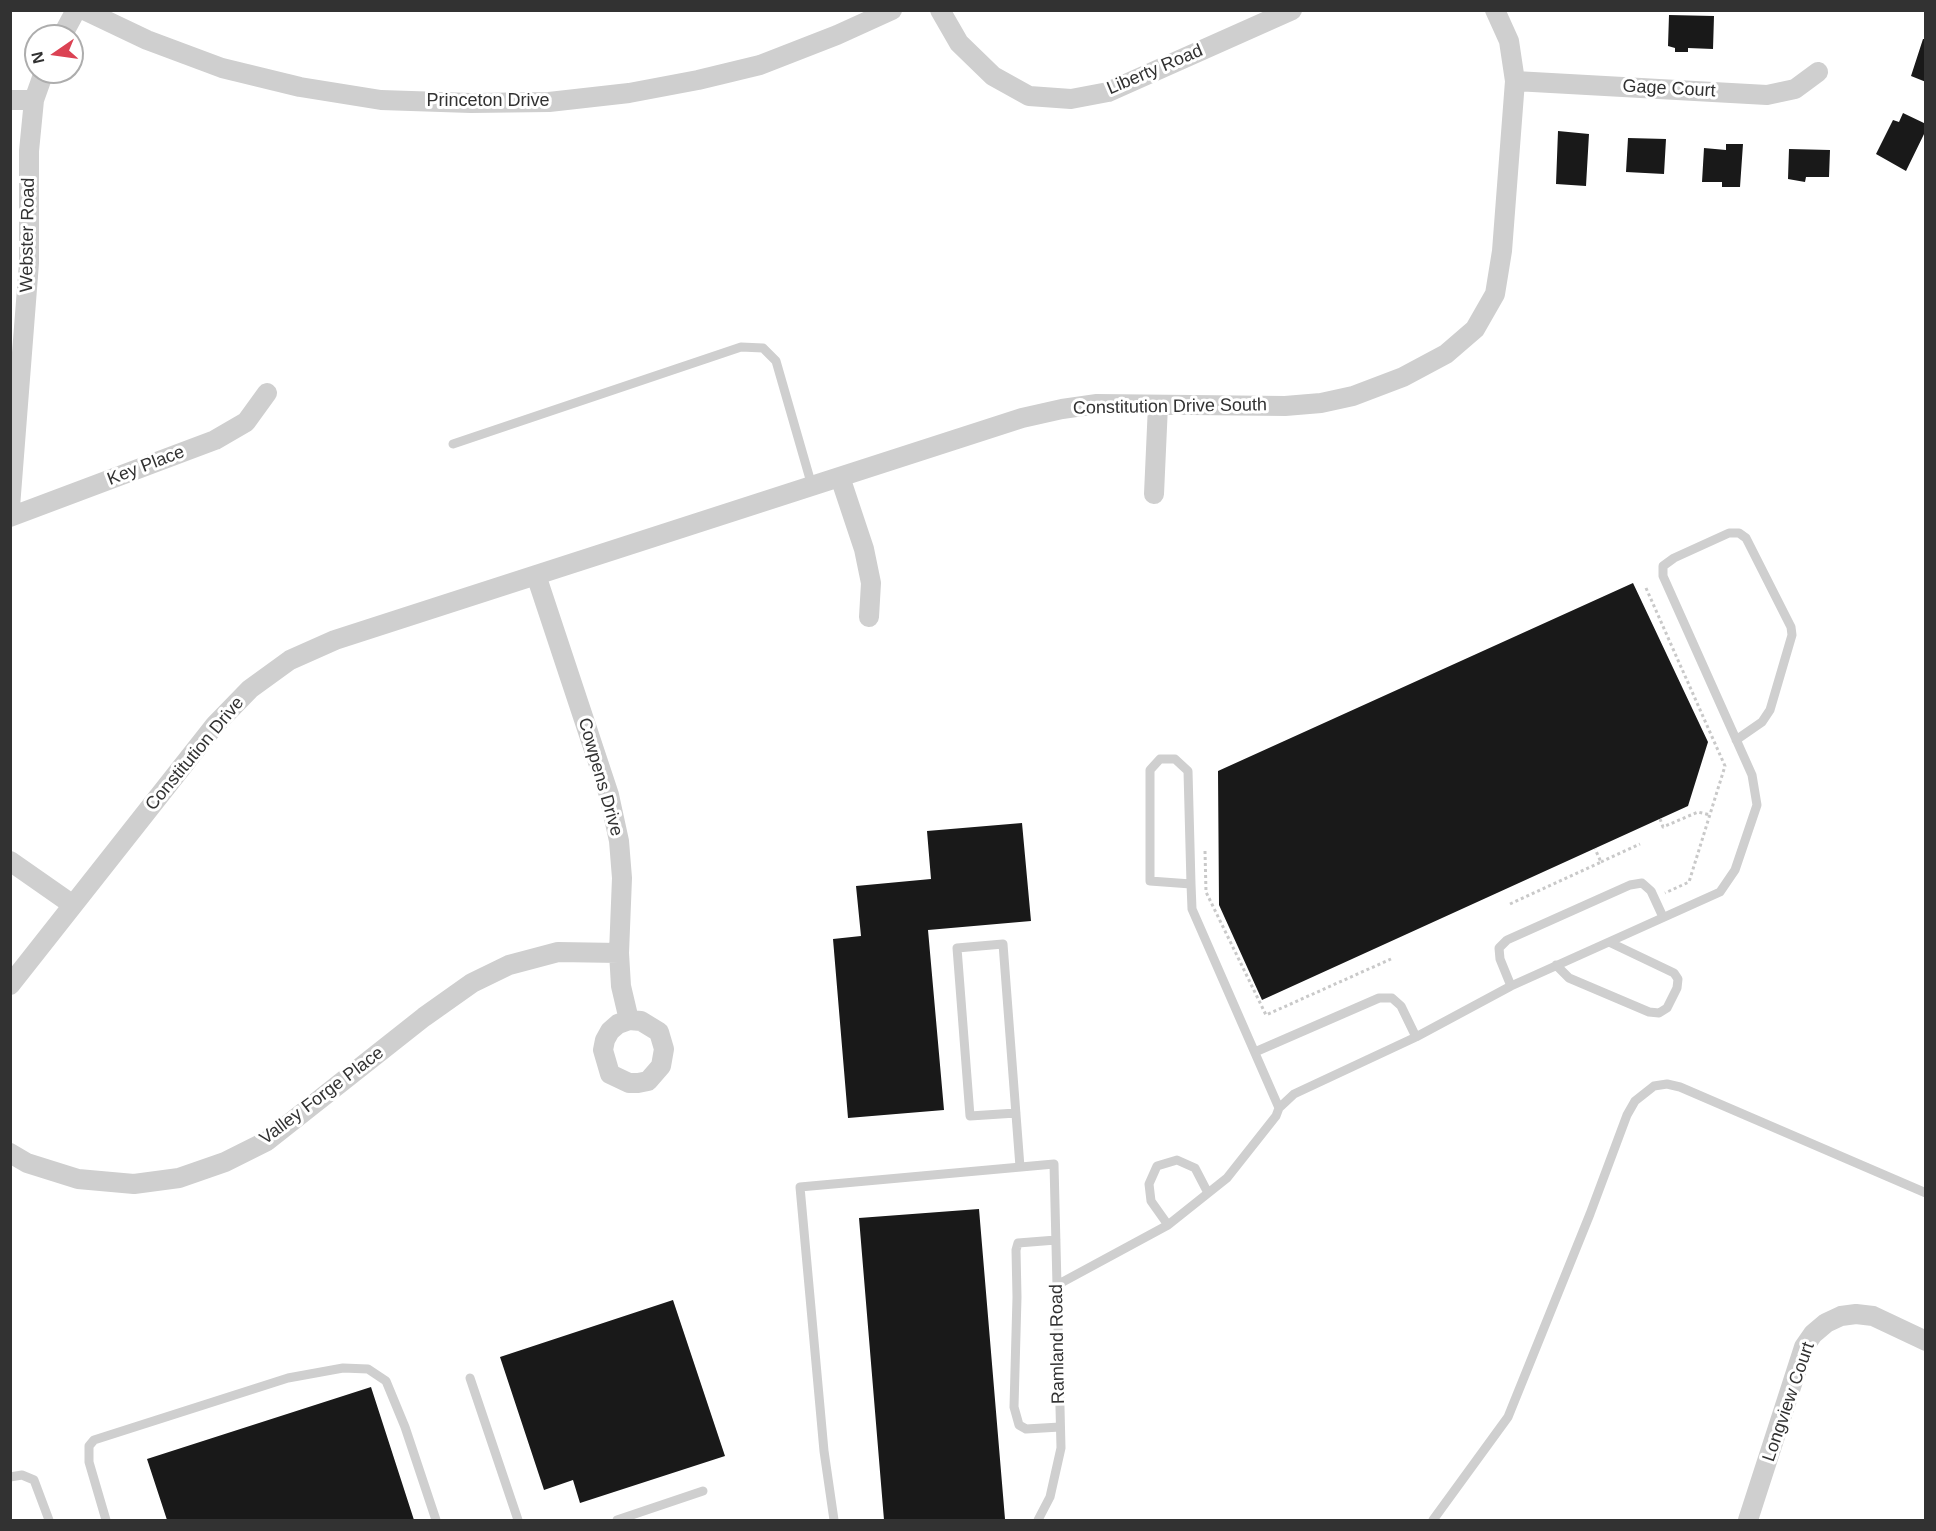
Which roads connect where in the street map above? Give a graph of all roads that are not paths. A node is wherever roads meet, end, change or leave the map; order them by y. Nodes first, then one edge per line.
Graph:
1 (76, 10) edge
2 (84, 10) edge
3 (892, 10) edge
4 (940, 10) edge
5 (1292, 10) edge
6 (1495, 10) edge
7 (68, 24) edge
8 (1818, 72) dead end
9 (1515, 81) junction
10 (40, 84) edge
11 (10, 100) edge
12 (34, 100) junction
13 (267, 393) dead end
14 (1158, 405) junction
15 (453, 444) dead end
16 (840, 477) junction
17 (812, 486) junction
18 (1154, 494) dead end
19 (10, 507) edge
20 (10, 517) edge
21 (612, 550) joint
22 (536, 575) junction
23 (869, 617) dead end
24 (1736, 740) junction
25 (10, 861) edge
26 (1191, 884) junction
27 (73, 905) junction
28 (1663, 917) junction
29 (1609, 942) junction
30 (620, 953) junction
31 (1556, 965) junction
32 (10, 985) edge
33 (1511, 986) junction
34 (630, 1020) dead end
35 (1416, 1037) junction
36 (1255, 1052) junction
37 (1280, 1108) junction
38 (1016, 1113) junction
39 (10, 1153) edge
40 (1020, 1167) junction
41 (1208, 1193) junction
42 (1926, 1193) edge
43 (1168, 1225) junction
44 (1056, 1240) junction
45 (1057, 1285) junction
46 (1926, 1341) edge
47 (470, 1378) dead end
48 (1060, 1427) junction
49 (10, 1477) edge
50 (703, 1491) dead end
51 (49, 1521) edge
52 (106, 1521) edge
53 (436, 1521) edge
54 (518, 1521) edge
55 (617, 1521) edge
56 (834, 1521) edge
57 (1038, 1521) edge
58 (1433, 1521) edge
59 (1748, 1521) edge

1 - 7 street
2 - 3 street, Princeton Drive
4 - 5 street, Liberty Road
6 - 9 street, Constitution Drive South
8 - 9 street, Gage Court
9 - 14 street, Constitution Drive South
10 - 12 street, Webster Road
11 - 12 street
12 - 19 street, Webster Road
13 - 20 street, Key Place
14 - 16 street, Constitution Drive South
14 - 18 street
15 - 17 lane
16 - 17 street, Constitution Drive South
16 - 23 street
17 - 21 street, Constitution Drive South
21 - 22 street, Constitution Drive
22 - 27 street, Constitution Drive
22 - 30 street, Cowpens Drive
24 - 24 lane
24 - 28 lane
25 - 27 street
26 - 26 lane
26 - 36 lane
27 - 32 street, Constitution Drive
28 - 29 lane
28 - 33 lane
29 - 31 lane
29 - 31 lane
30 - 34 street, Cowpens Drive
30 - 39 street, Valley Forge Place
31 - 33 lane
33 - 35 lane
35 - 36 lane
35 - 37 lane
36 - 37 lane
37 - 41 lane
38 - 38 lane
38 - 40 lane
40 - 44 lane, Ramland Road
40 - 56 lane
41 - 43 lane
41 - 43 lane
42 - 58 lane
43 - 45 lane
44 - 45 lane, Ramland Road
44 - 48 lane
45 - 48 lane, Ramland Road
46 - 59 street, Longview Court
47 - 54 lane
48 - 57 lane, Ramland Road
49 - 51 lane
50 - 55 lane
52 - 53 lane

